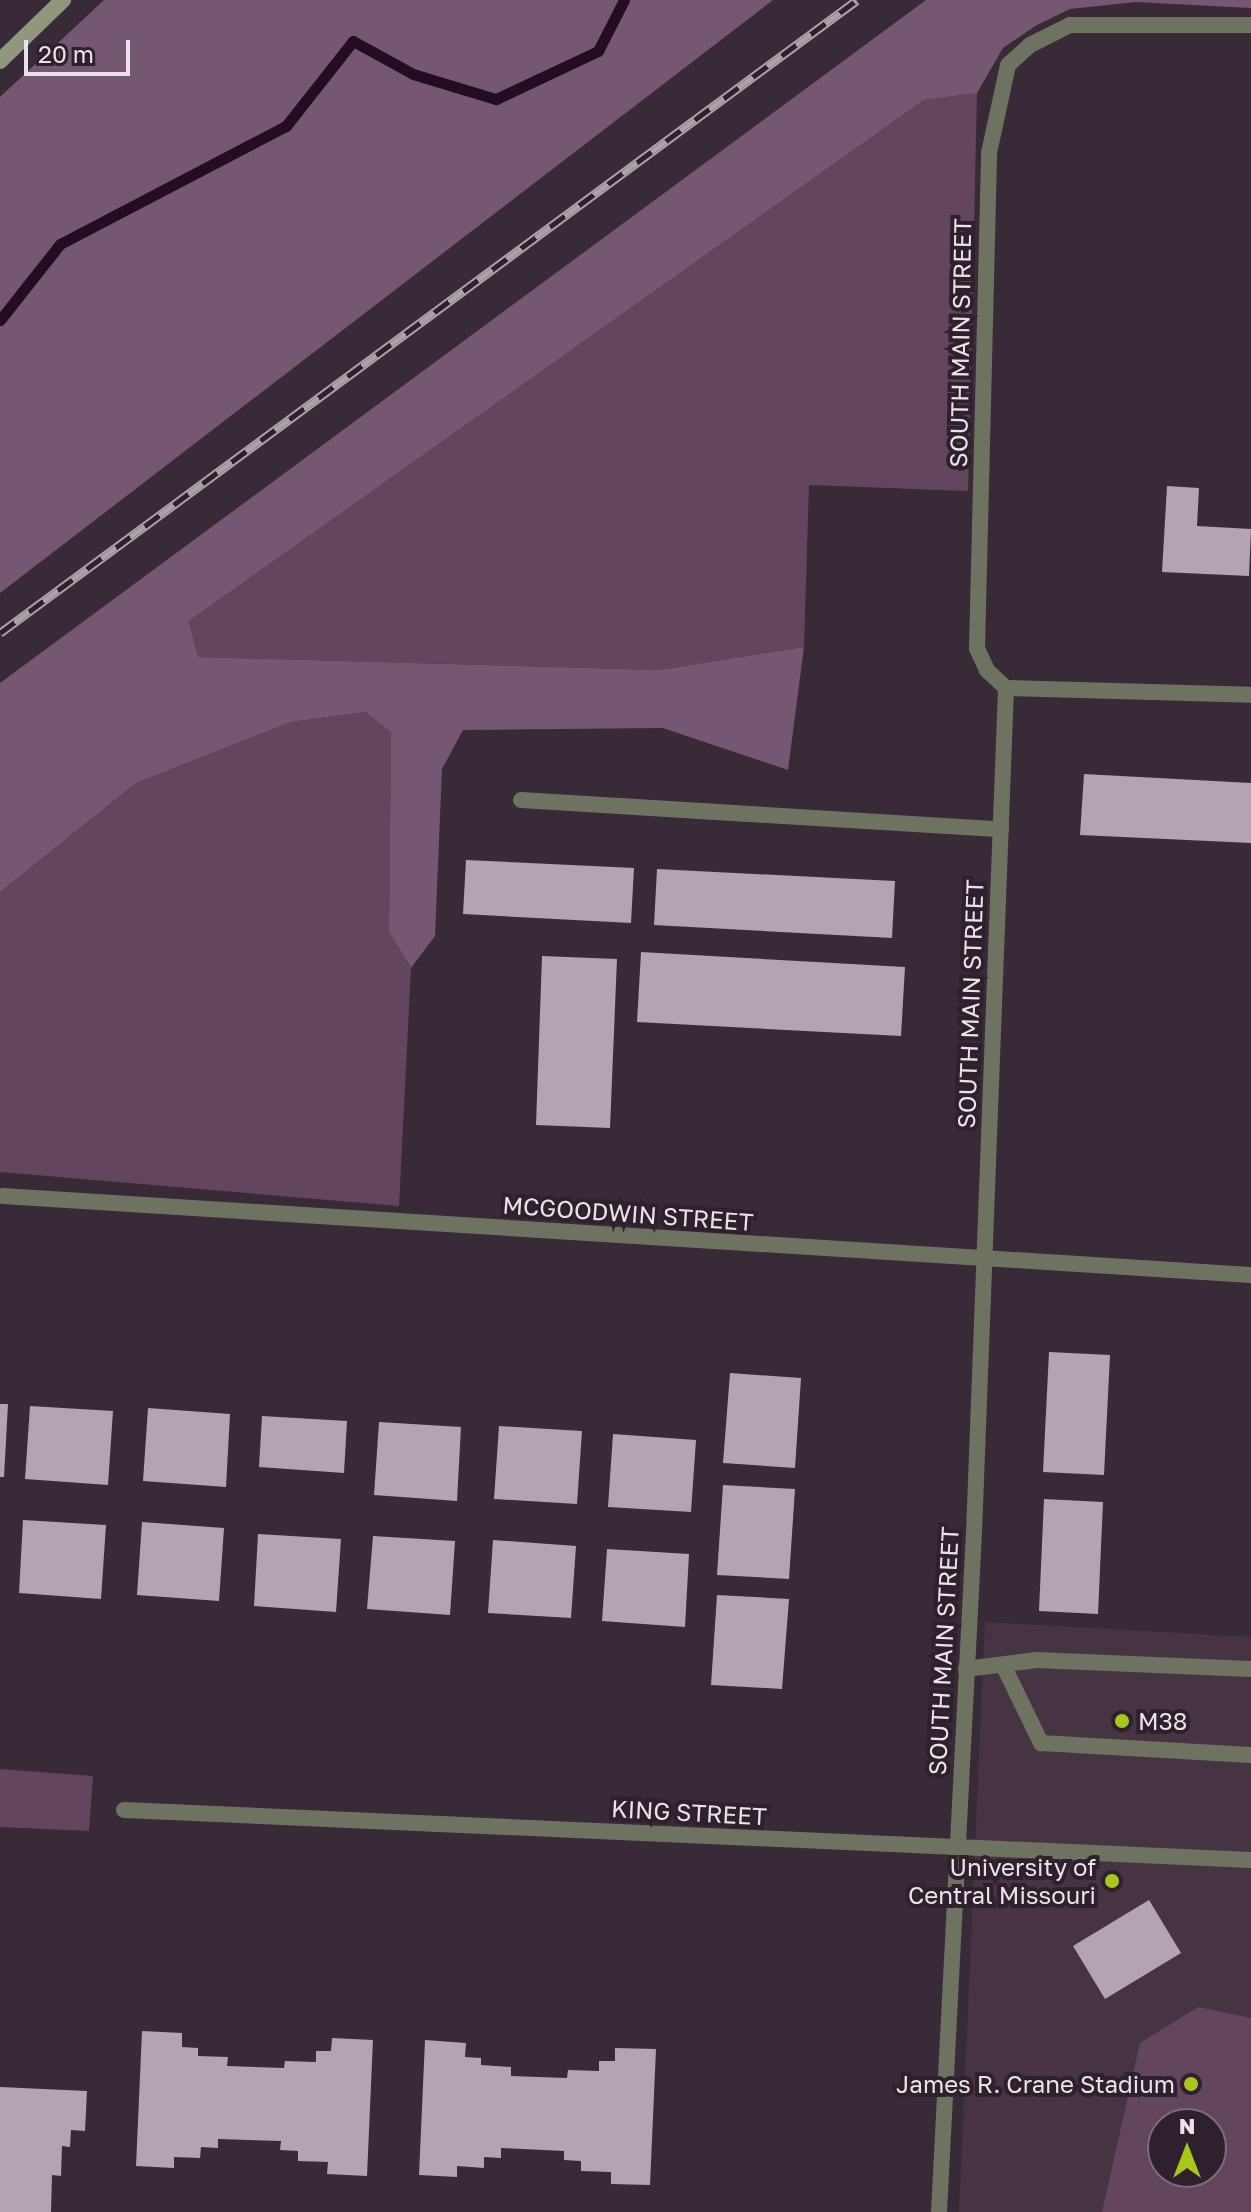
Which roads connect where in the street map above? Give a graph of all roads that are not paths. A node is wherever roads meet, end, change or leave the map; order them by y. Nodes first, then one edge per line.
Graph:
1 (63, 0) edge
2 (1251, 25) edge
3 (0, 61) edge
4 (1006, 688) junction
5 (1251, 695) edge
6 (521, 800) dead end
7 (1001, 829) junction
8 (3, 1196) dead end
9 (985, 1259) junction
10 (1251, 1275) edge
11 (1004, 1667) junction
12 (966, 1669) junction
13 (1251, 1669) edge
14 (1251, 1755) edge
15 (124, 1810) dead end
16 (955, 1848) junction
17 (1251, 1860) edge
18 (939, 2212) edge

1 - 3 street
2 - 4 street, SOUTH MAIN STREET
4 - 5 street
4 - 7 street, SOUTH MAIN STREET
6 - 7 street
7 - 9 street, SOUTH MAIN STREET
8 - 9 street, MCGOODWIN STREET
9 - 10 street, MCGOODWIN STREET
9 - 12 street, SOUTH MAIN STREET
11 - 12 street
11 - 13 street
11 - 14 street
12 - 16 street, SOUTH MAIN STREET
15 - 16 street, KING STREET
16 - 17 street, KING STREET
16 - 18 street, SOUTH MAIN STREET

